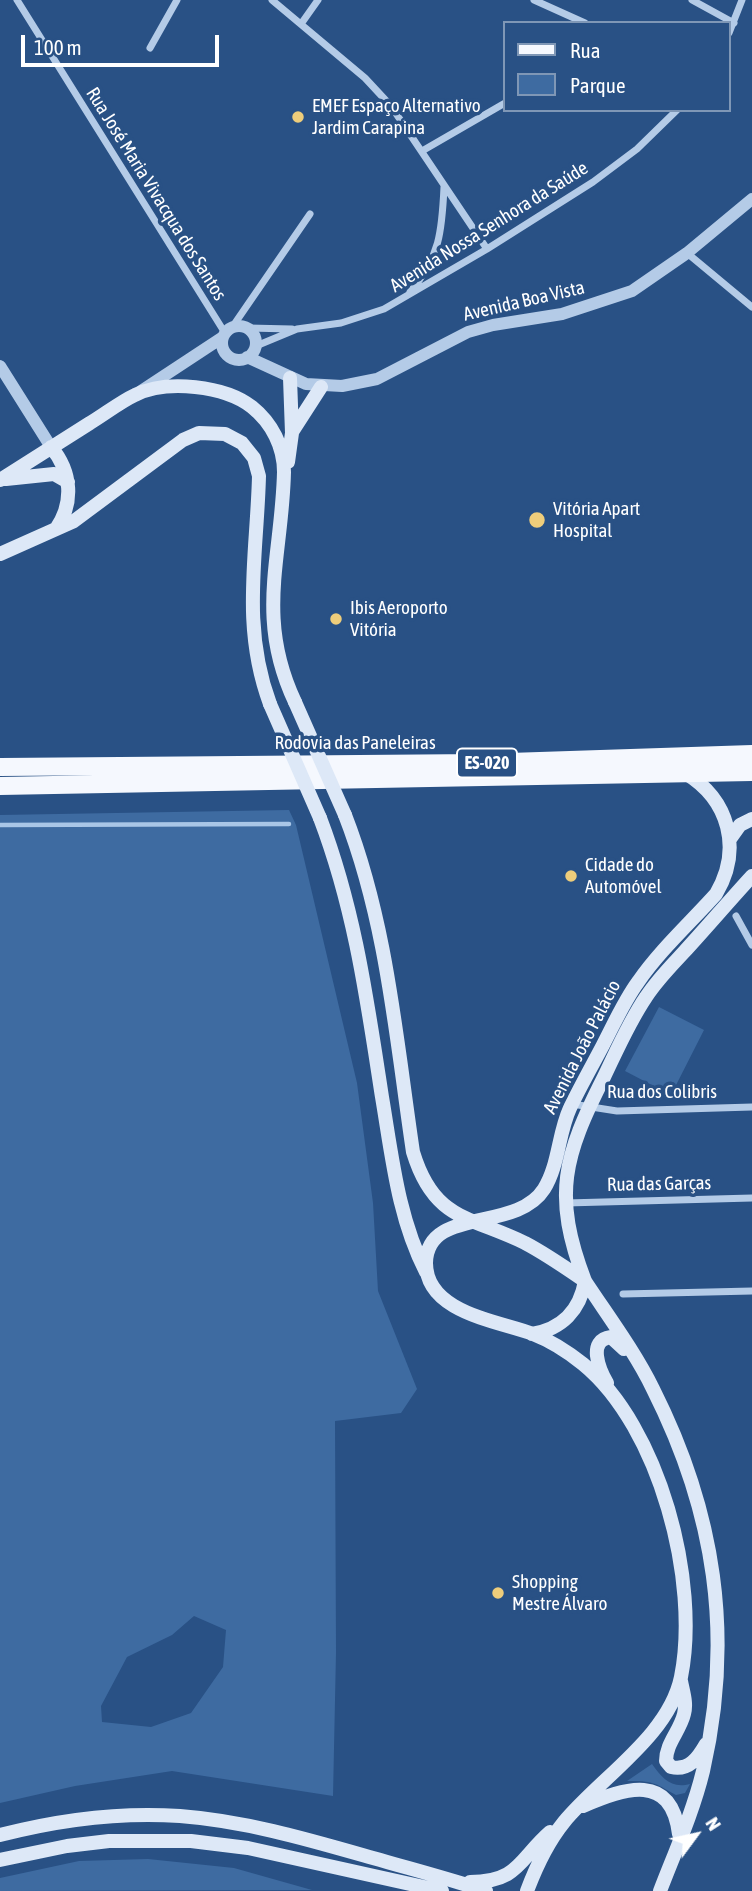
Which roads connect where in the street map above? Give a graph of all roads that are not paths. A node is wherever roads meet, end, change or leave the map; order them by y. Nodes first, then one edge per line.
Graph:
1 (17, 0) edge
2 (177, 0) edge
3 (272, 0) edge
4 (318, 0) edge
5 (534, 0) edge
6 (692, 0) edge
7 (742, 0) edge
8 (581, 21) edge
9 (730, 21) edge
10 (731, 21) edge
11 (734, 23) junction
12 (301, 24) junction
13 (731, 29) edge
14 (150, 48) dead end
15 (504, 104) edge
16 (675, 112) edge
17 (422, 151) junction
18 (444, 186) junction
19 (752, 199) edge
20 (310, 214) dead end
21 (487, 249) junction
22 (687, 253) junction
23 (406, 296) junction
24 (750, 302) edge
25 (248, 328) junction
26 (297, 329) junction
27 (227, 332) junction
28 (256, 346) junction
29 (247, 357) junction
30 (0, 366) edge
31 (290, 378) junction
32 (321, 387) junction
33 (136, 394) junction
34 (292, 433) junction
35 (51, 447) junction
36 (0, 479) edge
37 (68, 482) junction
38 (55, 531) junction
39 (278, 536) junction
40 (0, 554) edge
41 (752, 754) edge
42 (0, 767) edge
43 (752, 772) edge
44 (685, 773) junction
45 (0, 786) edge
46 (752, 819) edge
47 (730, 839) junction
48 (752, 876) edge
49 (736, 916) dead end
50 (752, 945) edge
51 (572, 1104) junction
52 (589, 1107) junction
53 (752, 1107) edge
54 (752, 1198) edge
55 (566, 1203) junction
56 (473, 1222) junction
57 (430, 1280) junction
58 (585, 1281) junction
59 (752, 1291) edge
60 (623, 1293) dead end
61 (532, 1334) junction
62 (652, 1386) junction
63 (619, 1403) junction
64 (681, 1681) junction
65 (709, 1738) junction
66 (577, 1808) junction
67 (563, 1824) junction
68 (0, 1835) edge
69 (680, 1839) junction
70 (0, 1860) edge
71 (390, 1881) junction
72 (457, 1882) junction
73 (408, 1891) edge
74 (442, 1891) edge
75 (486, 1891) edge
76 (527, 1891) edge
77 (660, 1891) edge

1 - 27 street, Rua José Maria Vivacqua dos Santos
2 - 14 street
3 - 12 street
4 - 12 street
5 - 8 street
6 - 9 street
7 - 11 street
10 - 11 street
11 - 13 street
12 - 17 street
15 - 17 street
16 - 21 street, Avenida Nossa Senhora da Saúde
17 - 18 street
18 - 21 street
18 - 23 street
19 - 22 street, Avenida Boa Vista
20 - 27 street
21 - 23 street, Avenida Nossa Senhora da Saúde
22 - 24 street
22 - 32 street, Avenida Boa Vista
23 - 26 street, Avenida Nossa Senhora da Saúde
25 - 26 street, Avenida Nossa Senhora da Saúde
25 - 27 street
25 - 28 street
26 - 28 street, Avenida Nossa Senhora da Saúde
27 - 29 street
27 - 33 street
28 - 29 street
29 - 31 street, Avenida Boa Vista
30 - 35 street
31 - 32 street, Avenida Boa Vista
31 - 34 main road
32 - 34 main road
33 - 35 main road
33 - 39 main road
34 - 39 main road
35 - 36 main road
35 - 37 main road
36 - 37 main road
37 - 38 main road
38 - 40 main road
38 - 57 main road, bridge
39 - 56 main road, bridge
41 - 42 main road, Rodovia das Paneleiras / ES-020
43 - 44 main road, Rodovia das Paneleiras / ES-020
44 - 45 main road, Rodovia das Paneleiras / ES-020
44 - 47 main road, Avenida João Palácio
46 - 47 main road
47 - 51 main road, Avenida João Palácio
48 - 52 main road, Avenida João Palácio
49 - 50 street
51 - 52 street, Rua dos Colibris
51 - 56 main road, Avenida João Palácio
52 - 53 street, Rua dos Colibris
52 - 55 main road, Avenida João Palácio
54 - 55 street, Rua das Garças
55 - 58 main road, Avenida João Palácio
56 - 57 main road, Avenida João Palácio
56 - 58 main road
57 - 61 main road
58 - 61 main road
58 - 62 main road, Avenida João Palácio
59 - 60 street
61 - 63 main road
62 - 63 main road
62 - 65 main road, Avenida João Palácio
63 - 64 main road
64 - 65 main road
64 - 66 main road
65 - 69 main road, Avenida João Palácio
66 - 67 main road
66 - 69 main road
67 - 72 main road
67 - 76 main road
68 - 72 main road
69 - 77 main road, Avenida João Palácio
70 - 71 main road
71 - 73 main road
71 - 74 main road
72 - 75 main road

